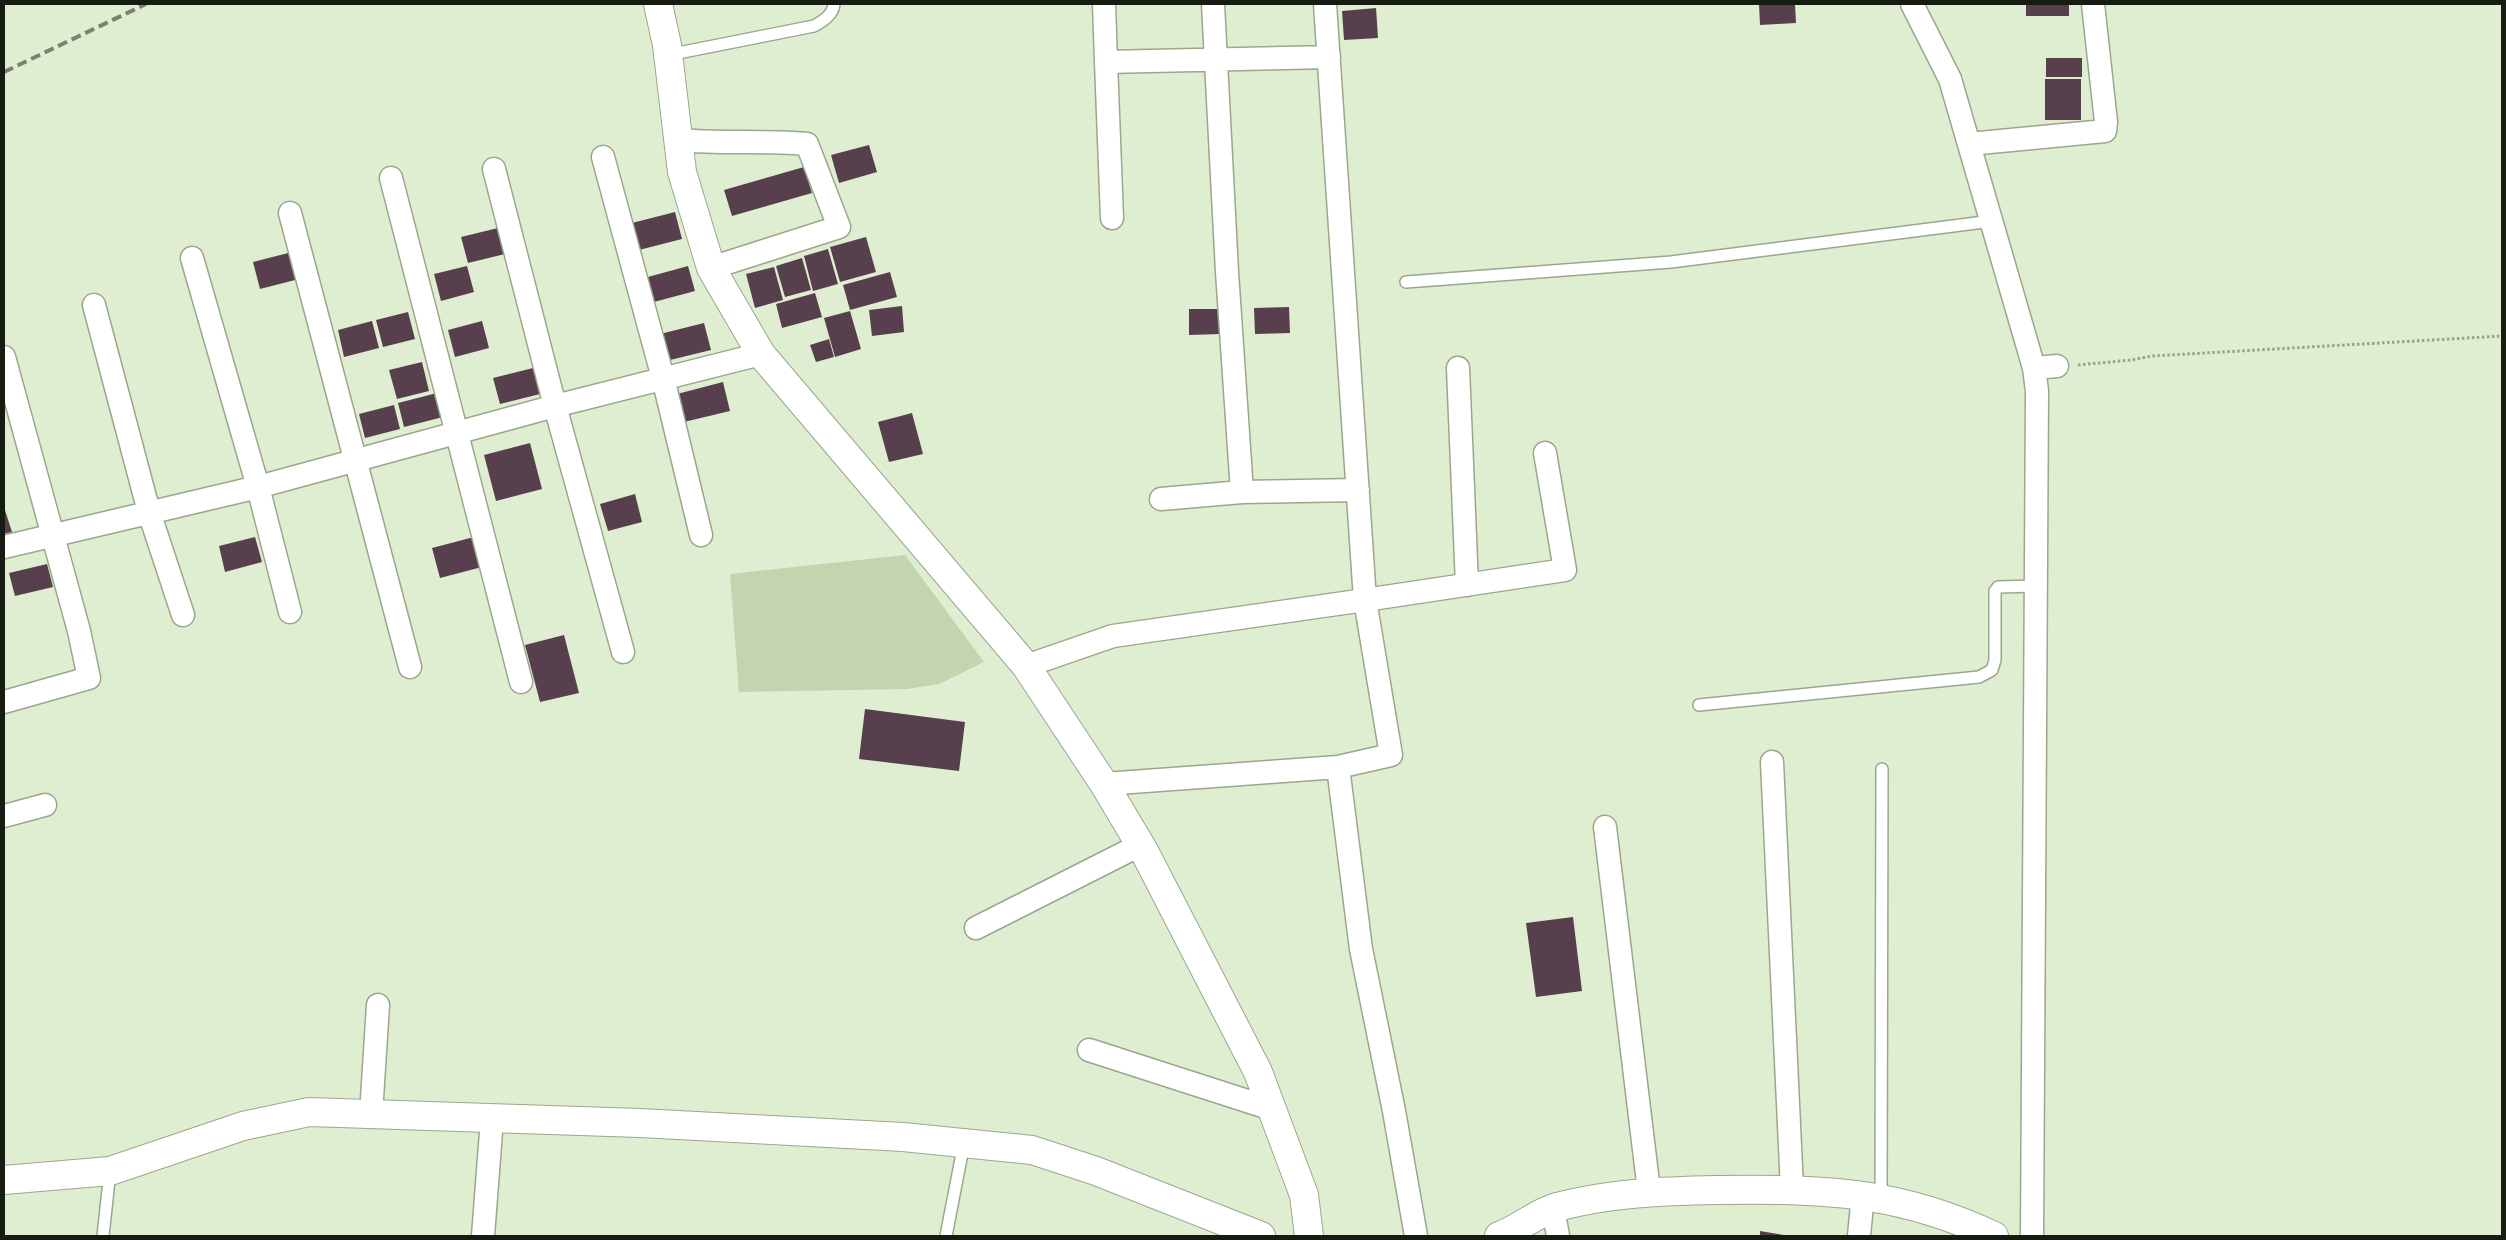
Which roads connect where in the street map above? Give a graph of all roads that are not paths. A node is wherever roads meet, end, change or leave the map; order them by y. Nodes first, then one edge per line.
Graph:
1 (658, 4) edge
2 (834, 4) edge
3 (1104, 4) edge
4 (1213, 4) edge
5 (1325, 4) edge
6 (1912, 4) edge
7 (2094, 4) edge
8 (668, 55) junction
9 (1329, 57) junction
10 (1216, 60) junction
11 (1106, 62) junction
12 (679, 140) junction
13 (1969, 144) junction
14 (603, 157) dead end
15 (494, 169) dead end
16 (391, 178) dead end
17 (290, 213) dead end
18 (1112, 218) dead end
19 (1992, 221) junction
20 (192, 258) dead end
21 (711, 268) junction
22 (1406, 282) dead end
23 (94, 305) dead end
24 (761, 354) junction
25 (4, 357) edge
26 (2057, 366) road end
27 (1458, 368) dead end
28 (2034, 368) junction
29 (663, 378) junction
30 (555, 406) junction
31 (456, 432) junction
32 (1545, 453) dead end
33 (357, 459) junction
34 (258, 487) junction
35 (1358, 490) junction
36 (1242, 492) junction
37 (1161, 499) dead end
38 (149, 512) junction
39 (52, 535) junction
40 (701, 535) dead end
41 (4, 547) edge
42 (1467, 585) junction
43 (2036, 586) junction
44 (1365, 600) junction
45 (290, 612) dead end
46 (183, 615) dead end
47 (623, 652) dead end
48 (1026, 666) junction
49 (410, 667) dead end
50 (521, 682) dead end
51 (4, 702) edge
52 (1700, 705) dead end
53 (1772, 762) dead end
54 (1338, 767) junction
55 (1882, 769) dead end
56 (1104, 784) junction
57 (45, 805) dead end
58 (4, 816) edge
59 (1605, 827) dead end
60 (1140, 845) junction
61 (976, 928) dead end
62 (378, 1005) dead end
63 (1089, 1050) dead end
64 (1272, 1108) junction
65 (371, 1114) junction
66 (492, 1119) junction
67 (964, 1143) junction
68 (110, 1171) junction
69 (4, 1180) edge
70 (1792, 1189) junction
71 (1649, 1191) junction
72 (1872, 1196) junction
73 (1553, 1208) junction
74 (1957, 1228) edge
75 (103, 1236) edge
76 (483, 1236) edge
77 (946, 1236) edge
78 (1261, 1236) edge
79 (1309, 1236) edge
80 (1416, 1236) edge
81 (1499, 1236) edge
82 (1558, 1236) edge
83 (1858, 1236) edge
84 (1994, 1236) edge
85 (2032, 1236) edge

1 - 8 street
2 - 8 lane
3 - 11 street
4 - 10 street
5 - 9 street
6 - 13 street
7 - 13 street
8 - 12 street
9 - 10 street
9 - 35 street
10 - 11 street
10 - 36 street
11 - 18 street
12 - 21 street
12 - 21 street
13 - 19 street
14 - 29 street
15 - 30 street
16 - 31 street
17 - 33 street
19 - 22 lane
19 - 28 street
20 - 34 street
21 - 24 street
23 - 38 street
24 - 29 street
24 - 48 street
25 - 39 street
26 - 28 street
27 - 42 street
28 - 43 street
29 - 30 street
29 - 40 street
30 - 31 street
30 - 47 street
31 - 33 street
31 - 50 street
32 - 42 street
33 - 34 street
33 - 49 street
34 - 38 street
34 - 45 street
35 - 36 street
35 - 44 street
36 - 37 street
38 - 39 street
38 - 46 street
39 - 41 street
39 - 51 street
42 - 44 street
43 - 52 lane
43 - 85 street
44 - 48 street
44 - 54 street
48 - 56 street
53 - 70 street
54 - 56 street
54 - 80 street
55 - 72 lane
56 - 60 street
57 - 58 street
59 - 71 street
60 - 61 street
60 - 64 street
62 - 65 street
63 - 64 street
64 - 79 street
65 - 66 street
65 - 68 street
66 - 67 street
66 - 76 street
67 - 77 lane
67 - 78 street
68 - 69 street
68 - 75 lane
70 - 71 street
70 - 72 street
71 - 73 street
72 - 74 street
72 - 83 street
73 - 81 street
73 - 82 street
74 - 84 street

